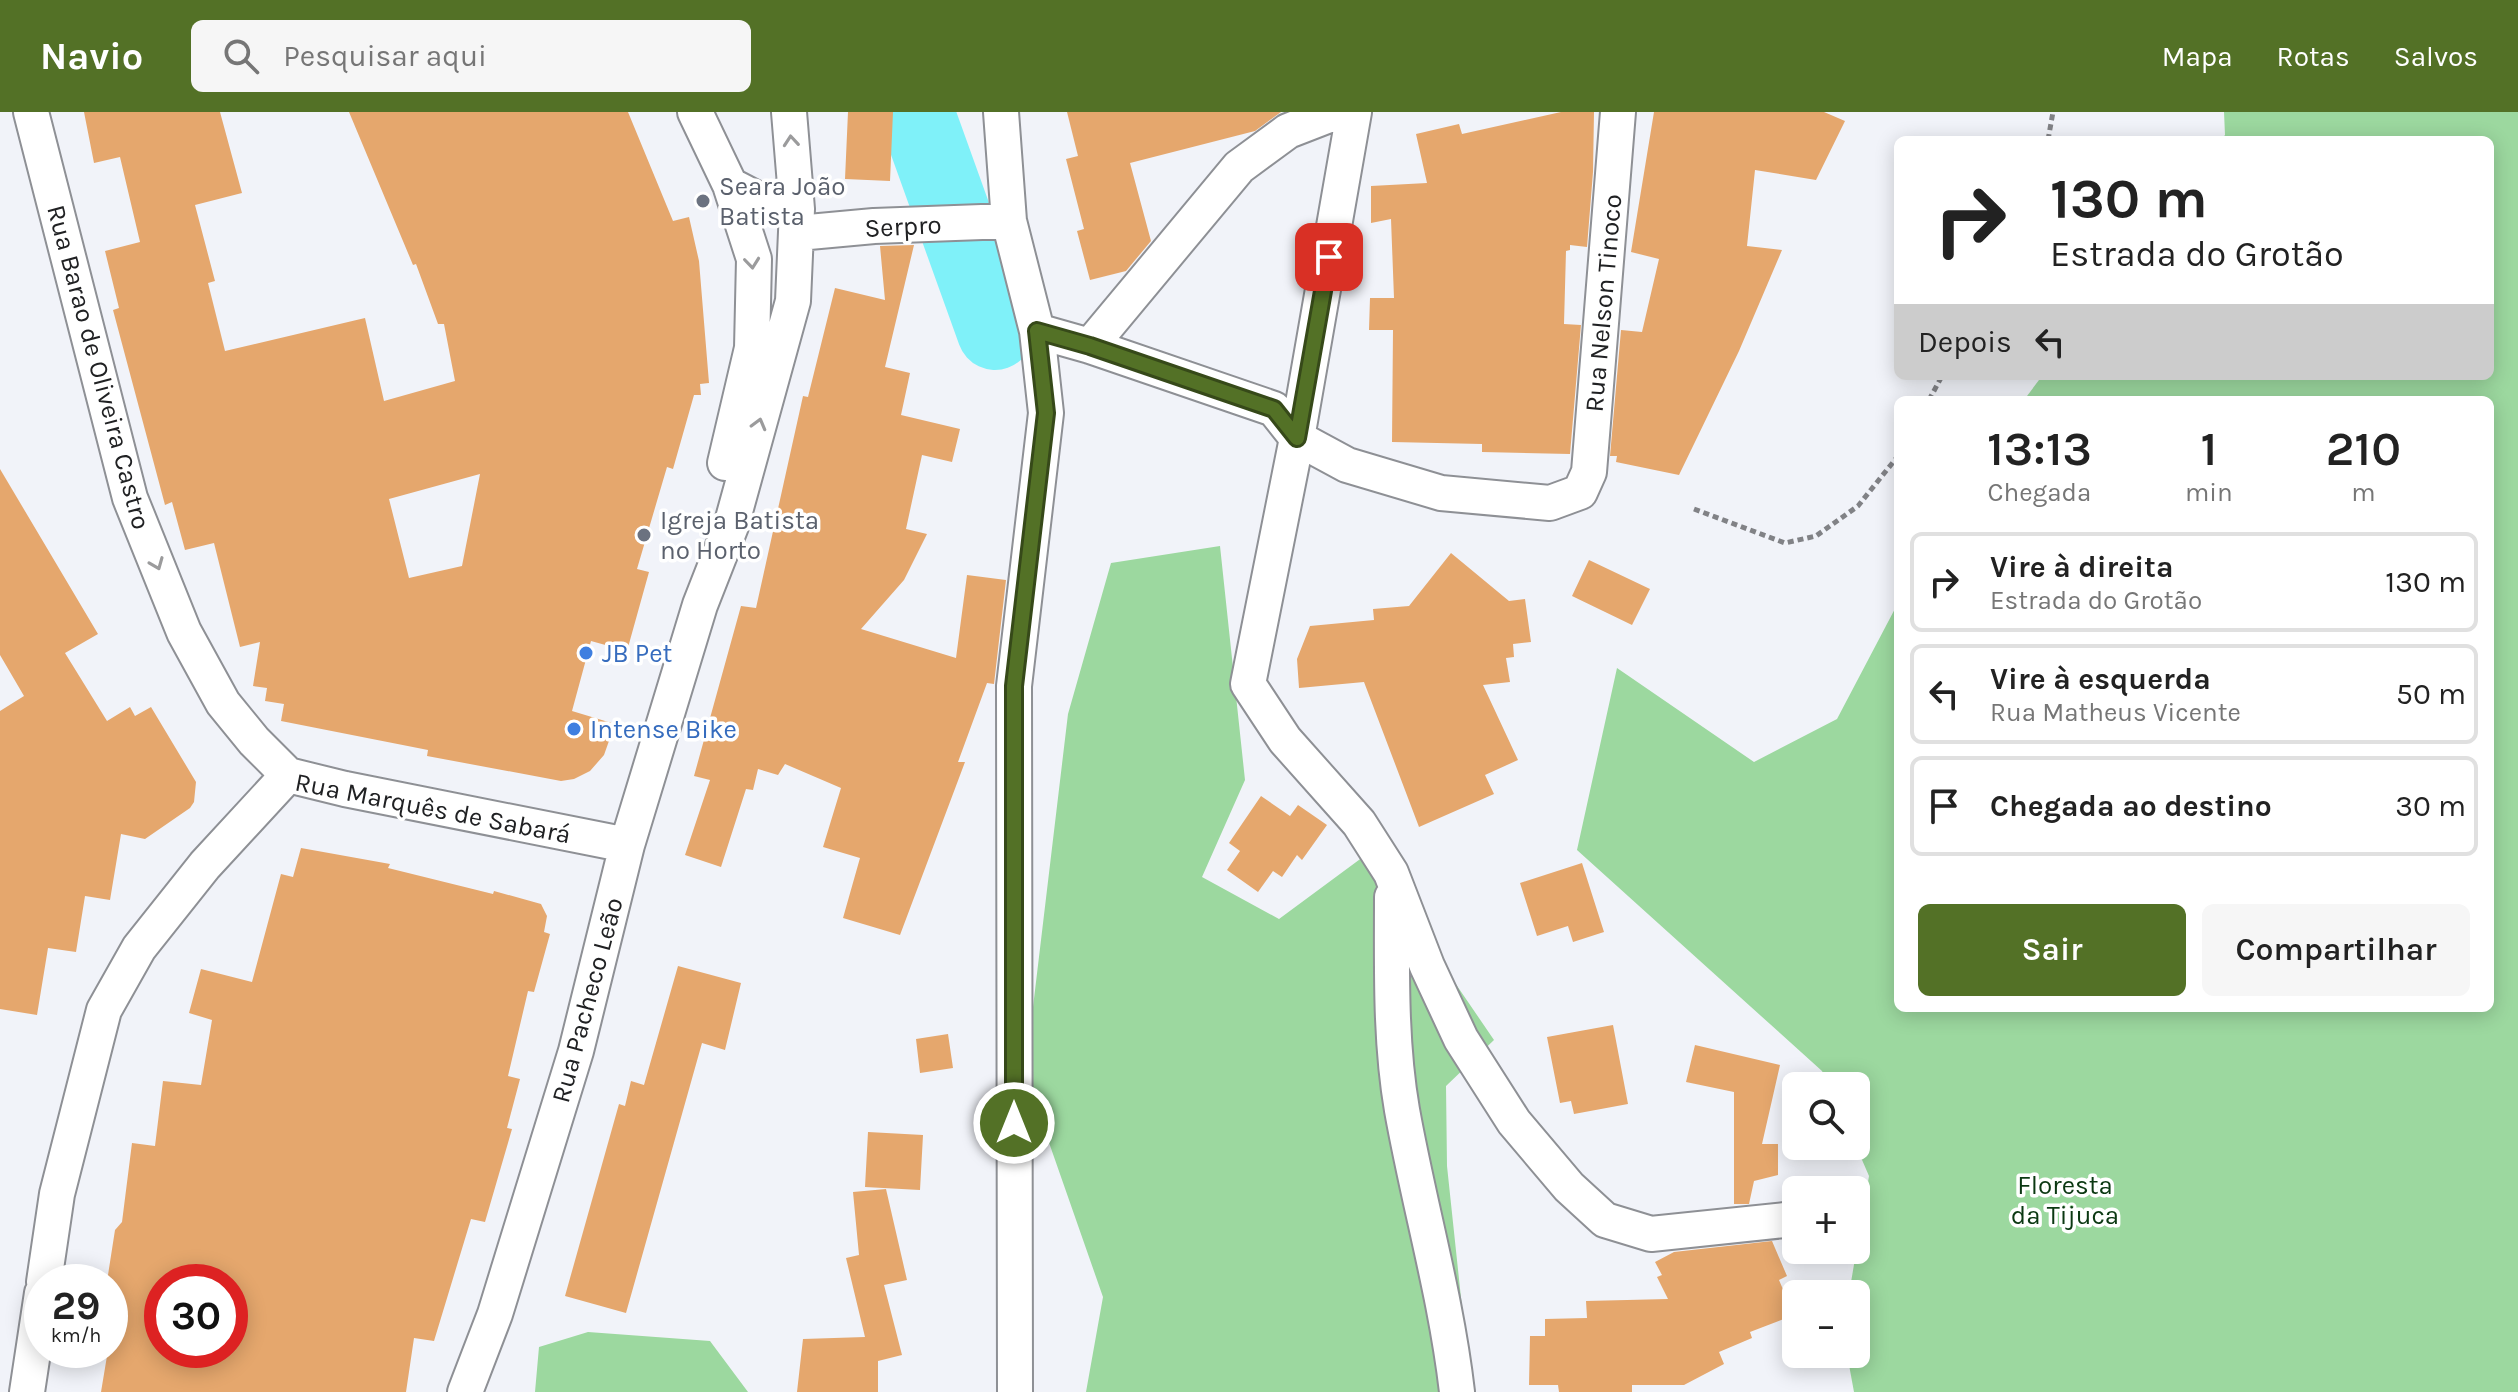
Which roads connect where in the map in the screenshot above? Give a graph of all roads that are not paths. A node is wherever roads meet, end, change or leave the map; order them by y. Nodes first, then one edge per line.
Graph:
1 (31, 112) edge
2 (695, 112) edge
3 (789, 112) edge
4 (1001, 112) edge
5 (1337, 112) edge
6 (1354, 112) edge
7 (1618, 112) edge
8 (730, 185) junction
9 (797, 221) junction
10 (1009, 221) junction
11 (1037, 331) junction
12 (1090, 346) junction
13 (1297, 438) junction
14 (700, 605) junction
15 (288, 775) junction
16 (627, 845) junction
17 (1391, 873) junction
18 (1782, 1220) edge
19 (47, 1264) edge
20 (31, 1368) edge
21 (27, 1392) edge
22 (465, 1392) edge
23 (1015, 1392) edge
24 (1457, 1392) edge

1 -> 15 street, Rua Barao de Oliveira Castro
2 - 8 street, Rua Pacheco Leão
9 -> 3 street, Rua Pacheco Leão
4 - 10 street
5 - 12 street
6 - 13 street
7 - 13 street, Rua Nelson Tinoco
8 - 9 street, Serpro
8 -> 14 street, Rua Pacheco Leão
9 - 10 street, Serpro
14 -> 9 street, Rua Pacheco Leão
10 - 11 street
11 - 12 street
11 - 23 street
12 - 13 street
13 - 17 street
14 - 16 street, Rua Pacheco Leão
15 - 16 street, Rua Marquês de Sabará
15 - 19 street, Rua Marquês de Sabará
16 - 22 street, Rua Pacheco Leão
17 - 18 street
17 - 24 street
20 - 21 street

